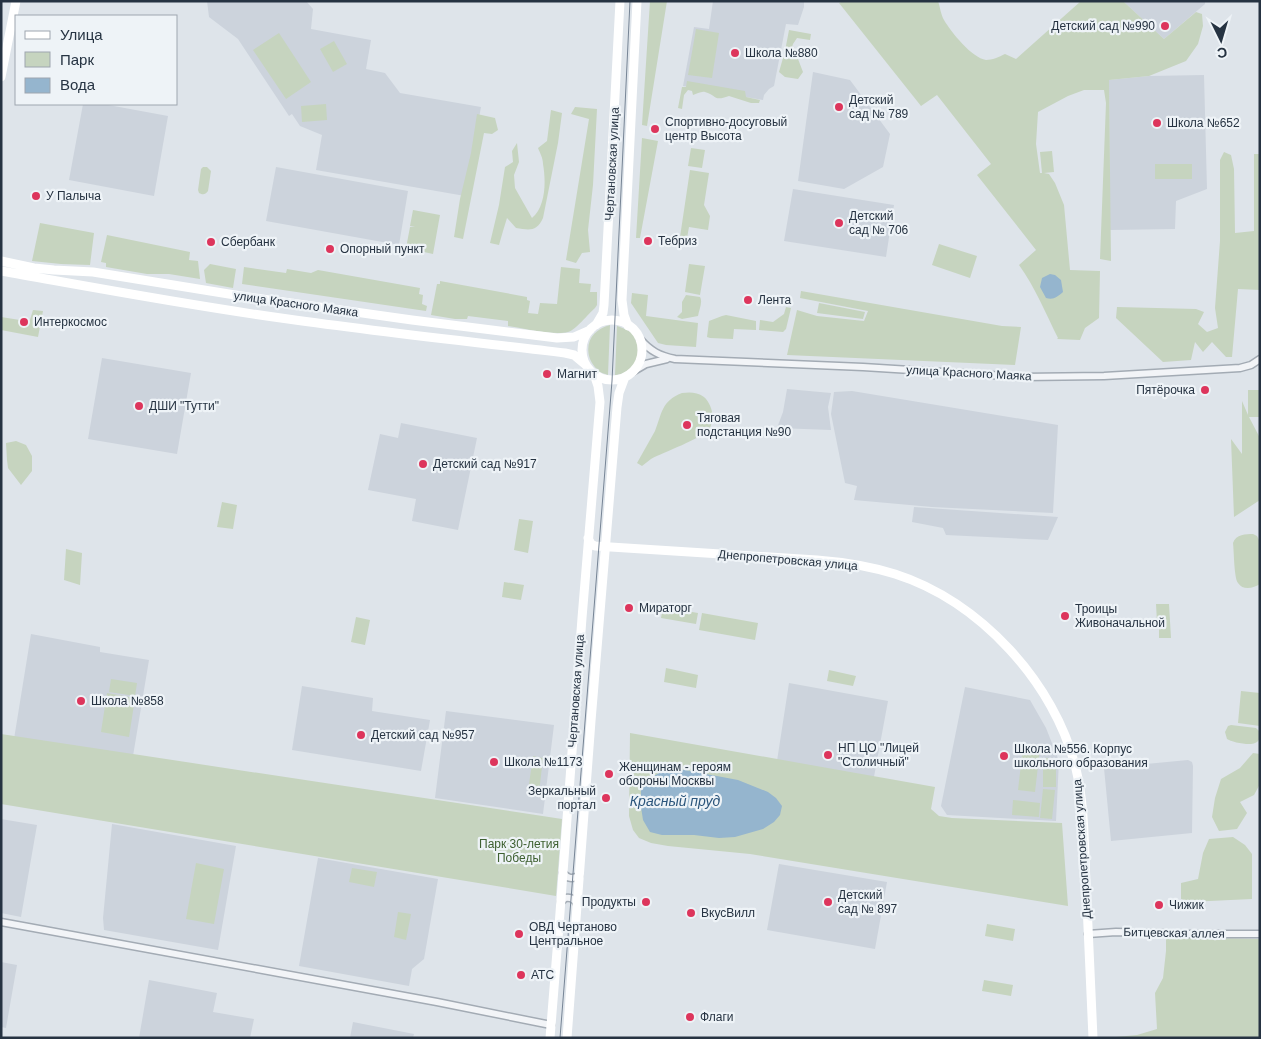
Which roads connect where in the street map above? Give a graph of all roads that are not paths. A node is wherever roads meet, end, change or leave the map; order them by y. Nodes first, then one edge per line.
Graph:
1 (16, 1) edge
2 (620, 1) edge
3 (637, 1) edge
4 (1, 77) edge
5 (1, 261) edge
6 (1, 271) edge
7 (628, 326) junction
8 (593, 327) junction
9 (640, 340) junction
10 (675, 359) junction
11 (1260, 359) edge
12 (586, 365) junction
13 (634, 371) junction
14 (594, 374) junction
15 (625, 377) junction
16 (588, 538) junction
17 (605, 546) junction
18 (586, 568) junction
19 (603, 570) junction
20 (563, 873) junction
21 (579, 876) junction
22 (561, 902) junction
23 (577, 904) junction
24 (1, 922) edge
25 (1088, 934) junction
26 (1260, 934) edge
27 (551, 1025) junction
28 (550, 1038) edge
29 (567, 1038) edge
30 (1093, 1038) edge

1 - 4 main road
2 - 8 main road, Чертановская улица
3 - 7 main road, Чертановская улица
5 - 8 main road, улица Красного Маяка
6 - 12 main road, улица Красного Маяка
7 - 8 main road
7 - 9 main road, Чертановская улица
8 - 12 main road, Чертановская улица
9 - 10 street, улица Красного Маяка
9 - 13 main road
10 - 11 street, улица Красного Маяка
10 - 13 street, улица Красного Маяка
12 - 14 main road, Чертановская улица
13 - 15 main road
14 - 15 main road
14 - 16 main road, Чертановская улица
15 - 17 main road, Чертановская улица
16 - 17 main road, Днепропетровская улица
16 - 18 main road, Чертановская улица
17 - 19 main road, Чертановская улица
17 - 25 main road, Днепропетровская улица
18 - 19 main road
18 - 20 main road, Чертановская улица
19 - 21 main road, Чертановская улица
20 - 21 street
20 - 22 main road, Чертановская улица
21 - 23 main road, Чертановская улица
22 - 23 street
22 - 27 main road, Чертановская улица
23 - 29 main road, Чертановская улица
24 - 27 street
25 - 26 street, Битцевская аллея
25 - 30 main road, Днепропетровская улица
27 - 28 main road, Чертановская улица

